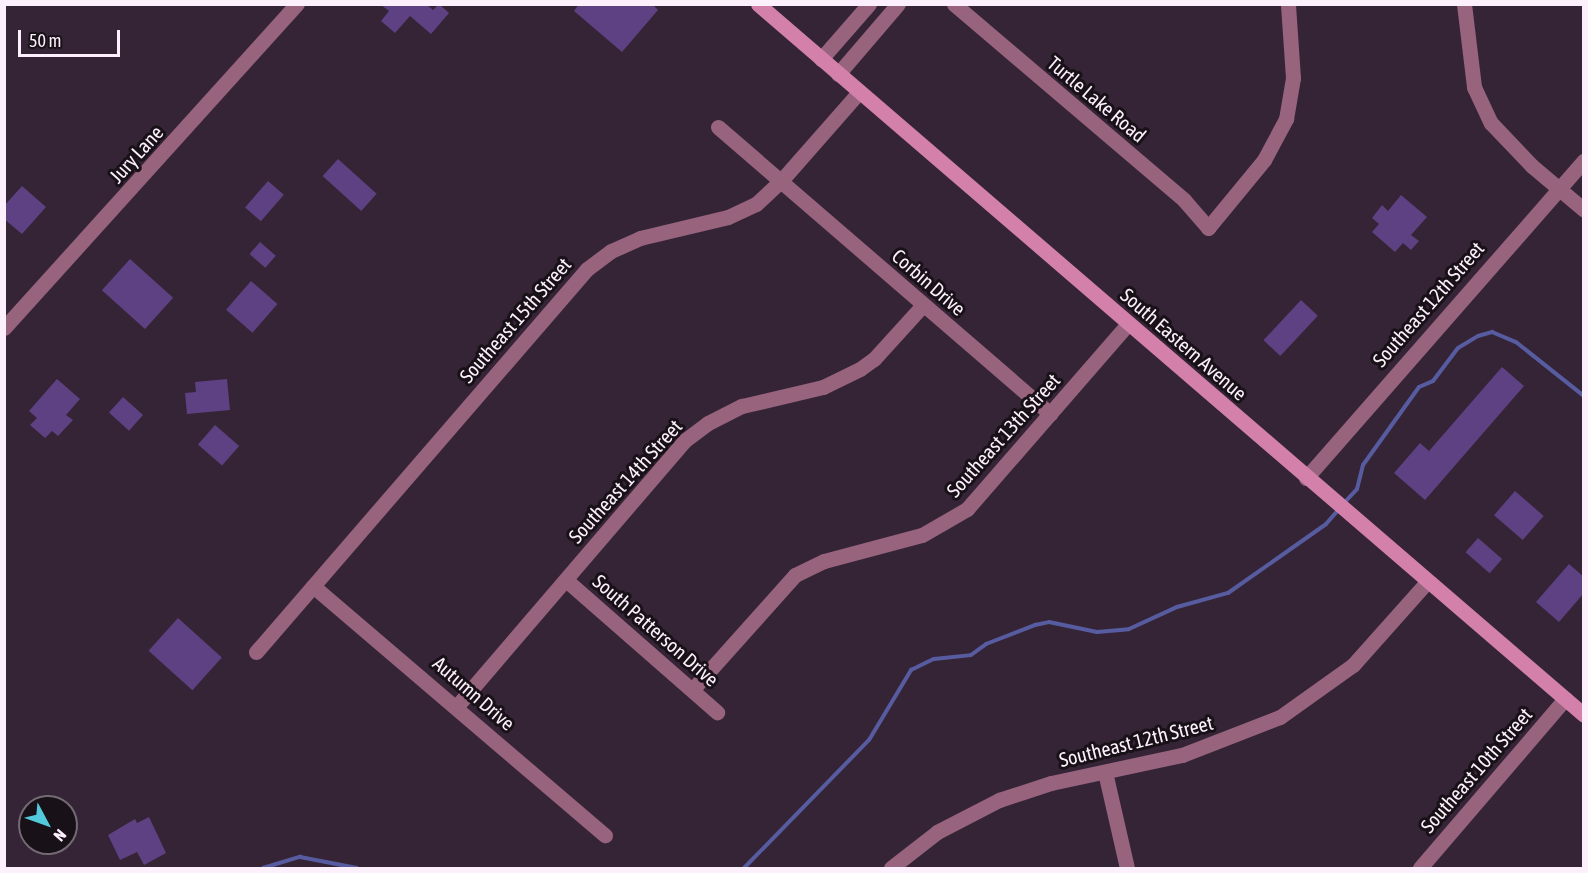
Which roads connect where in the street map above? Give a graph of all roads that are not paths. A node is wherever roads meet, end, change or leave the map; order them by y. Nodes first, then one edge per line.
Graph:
1 (297, 4) edge
2 (758, 4) edge
3 (869, 4) edge
4 (898, 4) edge
5 (954, 4) edge
6 (1288, 4) edge
7 (1464, 4) edge
8 (821, 59) junction
9 (838, 74) junction
10 (859, 92) junction
11 (717, 127) dead end
12 (1584, 160) edge
13 (780, 182) junction
14 (1558, 189) junction
15 (1584, 210) edge
16 (923, 305) junction
17 (1128, 324) junction
18 (4, 328) edge
19 (1050, 414) junction
20 (1306, 478) junction
21 (566, 580) junction
22 (1427, 582) junction
23 (313, 586) junction
24 (256, 652) dead end
25 (693, 689) junction
26 (1565, 699) junction
27 (457, 706) junction
28 (717, 712) dead end
29 (1584, 716) edge
30 (1106, 772) junction
31 (605, 835) dead end
32 (891, 868) edge
33 (1127, 868) edge
34 (1420, 868) edge

1 - 18 street, Jury Lane
2 - 8 main road, South Eastern Avenue
3 - 8 street
4 - 9 street
5 - 6 street, Turtle Lake Road
7 - 14 street
8 - 9 main road, South Eastern Avenue
9 - 10 main road, South Eastern Avenue
10 - 13 street, Southeast 15th Street
10 - 17 main road, South Eastern Avenue
11 - 13 street, Corbin Drive
12 - 14 street, Southeast 12th Street
13 - 16 street, Corbin Drive
13 - 23 street, Southeast 15th Street
14 - 15 street
14 - 20 street, Southeast 12th Street
16 - 19 street, Corbin Drive
16 - 21 street, Southeast 14th Street
17 - 19 street, Southeast 13th Street
17 - 20 main road, South Eastern Avenue
19 - 25 street, Southeast 13th Street
20 - 22 main road, South Eastern Avenue
21 - 25 street, South Patterson Drive
21 - 27 street, Southeast 14th Street
22 - 26 main road, South Eastern Avenue
22 - 30 street, Southeast 12th Street
23 - 24 street, Southeast 15th Street
23 - 27 street, Autumn Drive
25 - 28 street, South Patterson Drive
26 - 29 main road, South Eastern Avenue
26 - 34 street, Southeast 10th Street
27 - 31 street, Autumn Drive
30 - 32 street, Southeast 12th Street
30 - 33 street

